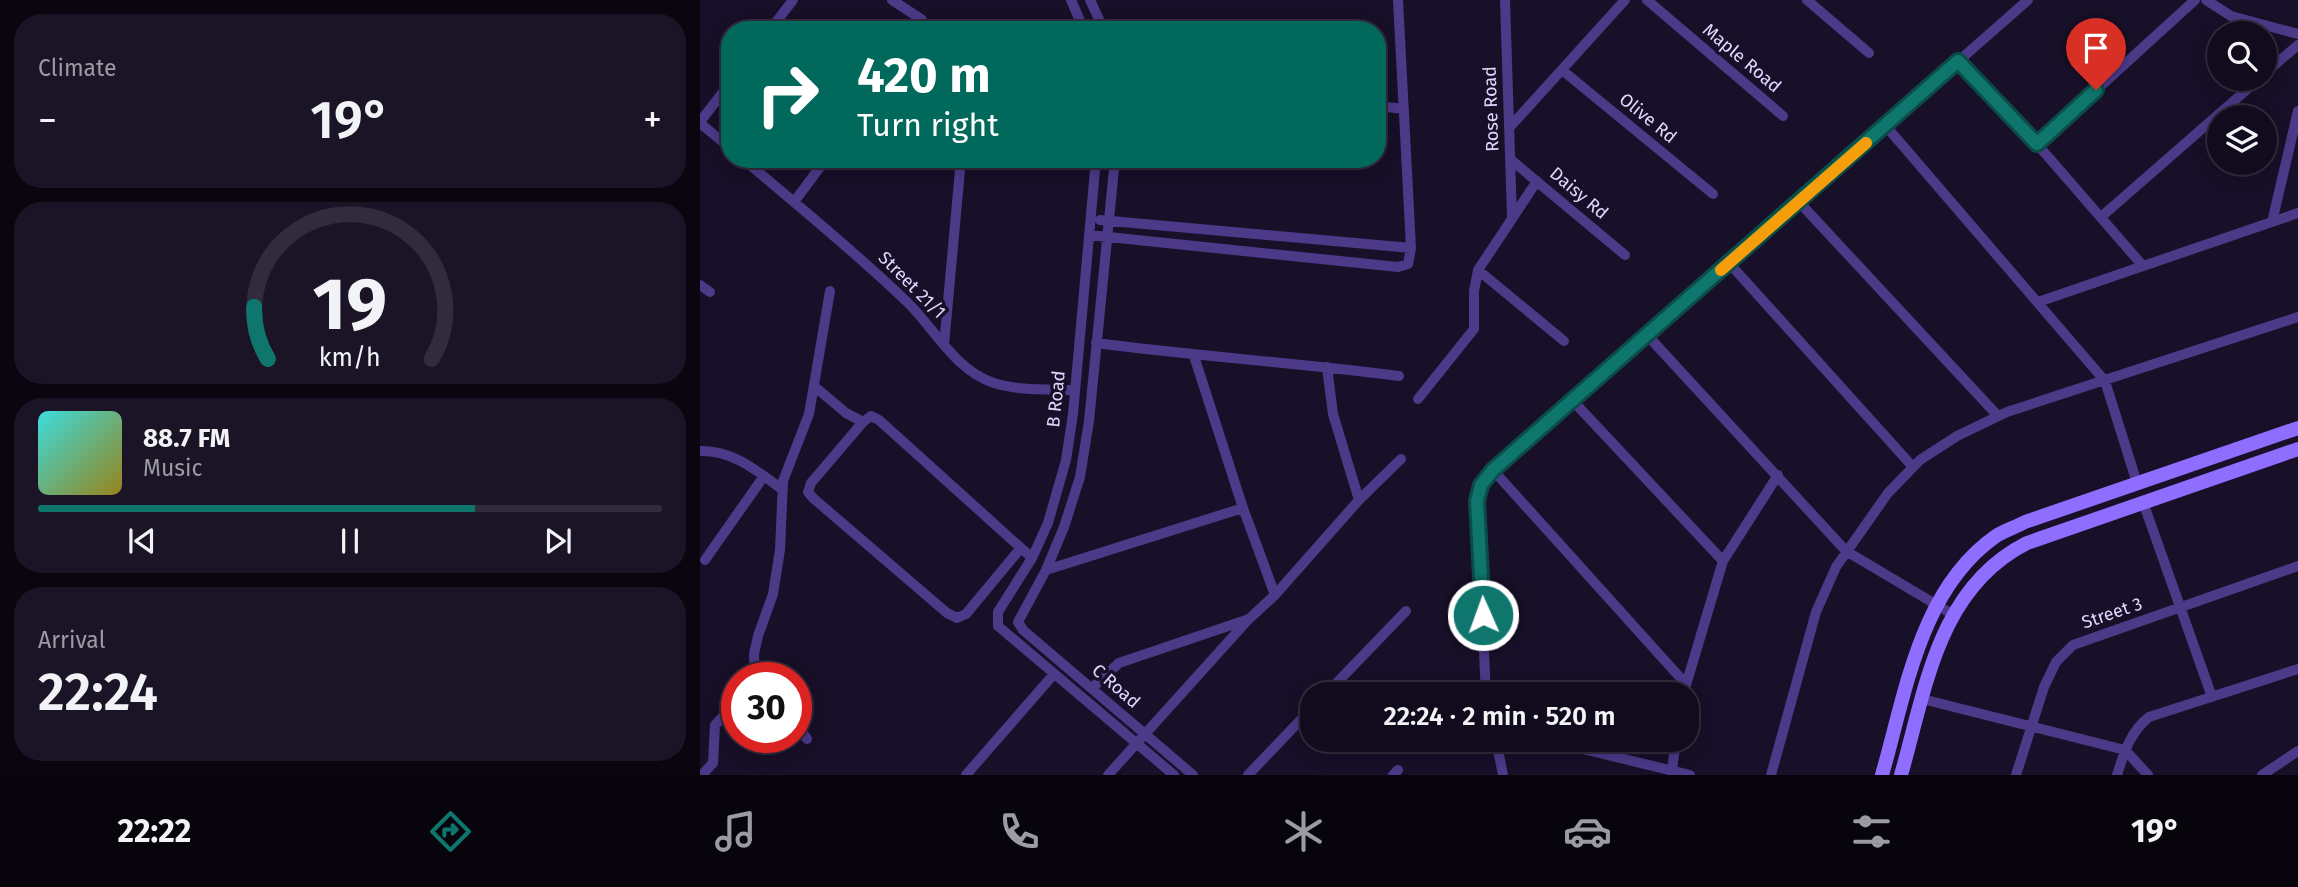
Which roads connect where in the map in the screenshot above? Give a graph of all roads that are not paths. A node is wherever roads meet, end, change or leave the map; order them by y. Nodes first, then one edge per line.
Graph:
1 (793, 0) edge
2 (892, 0) edge
3 (1071, 0) edge
4 (1090, 0) edge
5 (1398, 0) edge
6 (1505, 0) edge
7 (1625, 0) edge
8 (1647, 0) edge
9 (1807, 0) edge
10 (2028, 0) edge
11 (2195, 0) edge
12 (2206, 0) edge
13 (777, 21) edge
14 (922, 21) edge
15 (1080, 21) edge
16 (1100, 21) edge
17 (2298, 34) edge
18 (2298, 45) edge
19 (1869, 53) dead end
20 (1958, 61) junction
21 (2277, 63) edge
22 (1562, 70) junction
23 (2245, 91) edge
24 (721, 95) edge
25 (1386, 107) edge
26 (1404, 109) junction
27 (2298, 111) edge
28 (1783, 116) dead end
29 (700, 123) edge
30 (1885, 125) junction
31 (1509, 128) junction
32 (721, 140) edge
33 (2037, 144) junction
34 (1510, 159) junction
35 (754, 168) edge
36 (819, 168) edge
37 (960, 168) edge
38 (1095, 168) edge
39 (1114, 168) edge
40 (1537, 181) junction
41 (1713, 194) dead end
42 (794, 202) junction
43 (1799, 202) junction
44 (2298, 213) edge
45 (1512, 217) junction
46 (2101, 217) junction
47 (1091, 219) junction
48 (1107, 221) junction
49 (2272, 222) junction
50 (1089, 235) junction
51 (1106, 236) junction
52 (1411, 248) junction
53 (1625, 255) dead end
54 (1729, 262) junction
55 (2143, 266) junction
56 (1478, 270) junction
57 (700, 285) edge
58 (830, 291) dead end
59 (709, 292) dead end
60 (2038, 302) junction
61 (2298, 317) edge
62 (1648, 336) junction
63 (1564, 341) dead end
64 (1096, 343) junction
65 (944, 345) junction
66 (1194, 356) junction
67 (1326, 367) junction
68 (1399, 376) dead end
69 (2105, 381) junction
70 (814, 386) junction
71 (1074, 390) junction
72 (1418, 399) dead end
73 (1573, 401) junction
74 (1998, 416) junction
75 (863, 422) junction
76 (2298, 428) edge
77 (2298, 449) edge
78 (700, 451) edge
79 (1401, 459) dead end
80 (1913, 467) junction
81 (1493, 470) junction
82 (1778, 475) junction
83 (764, 476) junction
84 (2137, 483) junction
85 (783, 489) junction
86 (1359, 500) junction
87 (2143, 502) junction
88 (1243, 508) junction
89 (1020, 549) junction
90 (1846, 551) junction
91 (1032, 558) junction
92 (705, 559) dead end
93 (1723, 561) junction
94 (2298, 566) edge
95 (1045, 570) junction
96 (1275, 595) junction
97 (1936, 606) junction
98 (2180, 608) junction
99 (1406, 611) dead end
100 (1952, 614) junction
101 (1249, 619) junction
102 (1018, 622) junction
103 (998, 626) junction
104 (755, 662) edge
105 (2298, 668) edge
106 (1054, 674) junction
107 (1338, 682) edge
108 (1485, 682) edge
109 (1678, 682) edge
110 (1686, 682) edge
111 (1092, 688) junction
112 (2212, 697) junction
113 (1923, 699) junction
114 (721, 719) edge
115 (1300, 721) edge
116 (2032, 725) junction
117 (1144, 733) junction
118 (1136, 743) junction
119 (2125, 750) junction
120 (2298, 751) edge
121 (1498, 752) edge
122 (1596, 752) edge
123 (1674, 752) edge
124 (1672, 770) junction
125 (702, 775) edge
126 (966, 775) edge
127 (1108, 775) edge
128 (1174, 775) edge
129 (1193, 775) edge
130 (1248, 775) edge
131 (1503, 775) edge
132 (1690, 775) edge
133 (1771, 775) edge
134 (1882, 775) edge
135 (1901, 775) edge
136 (2016, 775) edge
137 (2118, 775) edge
138 (2148, 775) edge
139 (2262, 775) edge

1 - 13 street
2 - 14 street
3 - 15 street
4 - 16 street
5 - 26 street
6 - 31 street, Rose Road
7 - 22 street
8 - 28 street, Maple Road
9 - 19 street
10 - 20 street
11 - 33 street
12 - 17 street
18 - 21 street
20 - 30 street
20 - 33 street
22 - 31 street
22 - 41 street, Olive Rd
23 - 46 street
24 - 29 street
25 - 26 street
26 - 52 street
27 - 49 street
29 - 32 street
30 - 43 street
30 - 60 street
31 - 34 street, Rose Road
33 - 46 street
34 - 40 street, Daisy Rd
34 - 45 street, Rose Road
35 - 42 street, Street 21/1
36 - 42 street
37 - 65 street
38 - 47 street, B Road
39 - 48 street, B Road
40 - 45 street
40 - 53 street, Daisy Rd
42 - 65 street, Street 21/1
43 - 54 street
43 - 74 street
44 - 49 street
45 - 56 street
46 - 55 street
47 - 48 street
47 - 50 street, B Road
48 - 51 street, B Road
48 - 52 street
49 - 55 street
50 - 51 street
50 - 71 street, B Road
51 - 52 street
51 - 64 street, B Road
54 - 62 street
54 - 80 street
55 - 60 street
56 - 63 street
56 - 72 street
57 - 59 street
58 - 70 street
60 - 69 street
61 - 69 street
62 - 73 street
62 - 82 street
64 - 66 street
64 - 95 street, B Road
65 - 71 street, Street 21/1
66 - 67 street
66 - 88 street
67 - 68 street
67 - 86 street
69 - 74 street
69 - 84 street
70 - 75 street
70 - 85 street
71 - 91 street, B Road
73 - 81 street
73 - 93 street
74 - 80 street
75 - 89 street
75 - 89 street
76 - 84 street
77 - 87 street
78 - 83 street
79 - 86 street
80 - 90 street
81 - 108 street
81 - 109 street
82 - 90 street
82 - 93 street
83 - 85 street
83 - 92 street
84 - 97 street
85 - 104 street
86 - 96 street
87 - 98 street
87 - 100 street
88 - 95 street
88 - 96 street
89 - 91 street
90 - 97 street
90 - 133 street
91 - 103 street, B Road
93 - 110 street
94 - 98 street, Street 3
95 - 102 street, B Road
96 - 101 street
97 - 100 street
97 - 134 street
98 - 112 street
98 - 116 street, Street 3
99 - 107 street
100 - 113 street
101 - 111 street
101 - 117 street
102 - 103 street
102 - 111 street, C Road
103 - 106 street, C Road
105 - 112 street
106 - 118 street, C Road
106 - 126 street
111 - 117 street, C Road
112 - 119 street
113 - 116 street
113 - 135 street
114 - 125 street
115 - 130 street
116 - 119 street
116 - 136 street, Street 3
117 - 118 street
117 - 129 street, C Road
118 - 127 street
118 - 128 street, C Road
119 - 137 street
119 - 138 street
120 - 139 street
121 - 131 street
122 - 124 street
123 - 124 street
124 - 132 street

